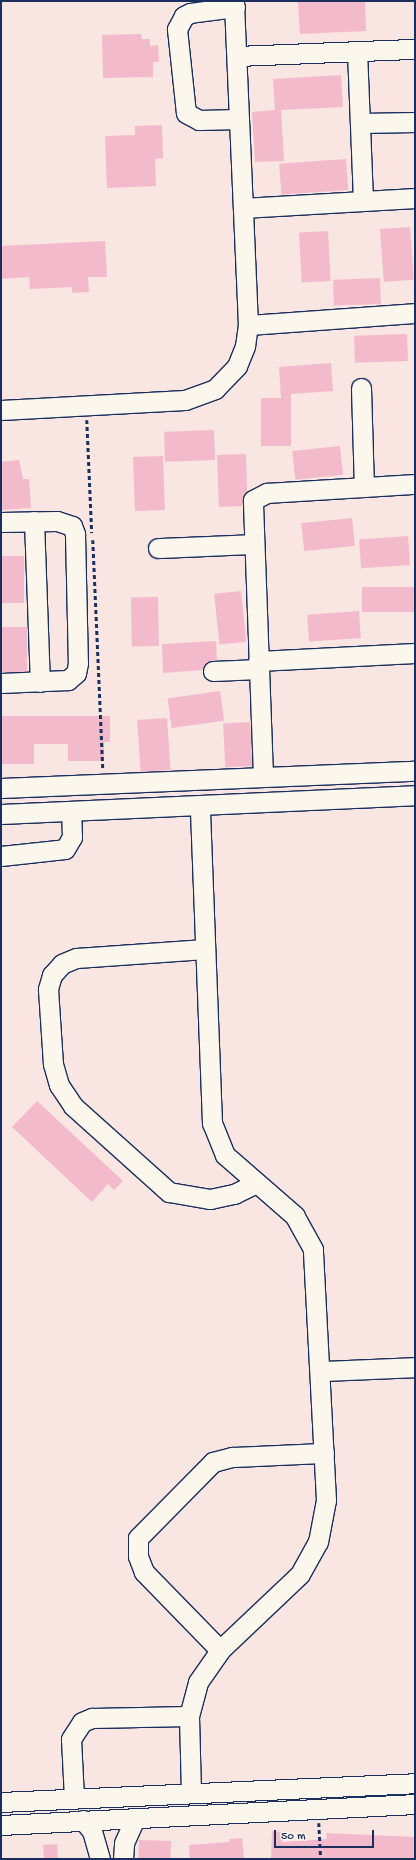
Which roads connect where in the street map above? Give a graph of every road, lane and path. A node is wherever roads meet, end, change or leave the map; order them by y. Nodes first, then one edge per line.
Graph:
1 (234, 4) edge
2 (415, 49) edge
3 (357, 51) junction
4 (237, 56) junction
5 (239, 119) junction
6 (415, 122) edge
7 (360, 123) junction
8 (415, 198) edge
9 (363, 201) junction
10 (243, 208) junction
11 (415, 313) edge
12 (248, 325) junction
13 (361, 388) dead end
14 (86, 406) junction
15 (1, 410) edge
16 (415, 484) edge
17 (364, 487) junction
18 (34, 521) junction
19 (1, 522) edge
20 (253, 544) junction
21 (158, 548) dead end
22 (415, 653) edge
23 (258, 665) junction
24 (213, 671) dead end
25 (40, 682) junction
26 (1, 683) edge
27 (415, 771) edge
28 (263, 776) junction
29 (104, 783) junction
30 (1, 788) edge
31 (415, 795) edge
32 (200, 805) junction
33 (71, 810) junction
34 (1, 814) edge
35 (1, 856) edge
36 (205, 949) junction
37 (257, 1183) junction
38 (415, 1367) edge
39 (321, 1371) junction
40 (324, 1453) junction
41 (220, 1650) junction
42 (189, 1716) junction
43 (415, 1783) edge
44 (324, 1787) junction
45 (191, 1793) junction
46 (74, 1798) junction
47 (8, 1801) edge
48 (415, 1804) edge
49 (322, 1809) junction
50 (135, 1818) junction
51 (83, 1820) junction
52 (9, 1824) edge
53 (100, 1859) edge
54 (123, 1859) edge
55 (321, 1859) edge

1 - 4 street
1 - 5 street
2 - 3 street
3 - 4 street
3 - 7 street
4 - 5 street
5 - 10 street
6 - 7 street
7 - 9 street
8 - 9 street
9 - 10 street
10 - 12 street
11 - 12 street
12 - 14 street
13 - 17 street
14 - 15 street
14 - 29 path
16 - 17 street
17 - 20 street
18 - 19 street
18 - 25 street
18 - 25 street
20 - 21 street
20 - 23 street
22 - 23 street
23 - 24 street
23 - 28 street
25 - 26 street
27 - 28 street
28 - 29 street
29 - 30 street
31 - 32 street
32 - 33 street
32 - 36 street
33 - 34 street
33 - 35 street
36 - 37 street
36 - 37 street
37 - 39 street
38 - 39 street
39 - 40 street
40 - 41 street
40 - 41 street
41 - 42 street
42 - 45 street
42 - 46 street
43 - 44 street
44 - 45 street
44 - 49 street
45 - 46 street
46 - 47 street
47 - 52 street
48 - 49 street
49 - 50 street
49 - 55 path
50 - 51 street
50 - 54 street
51 - 52 street
51 - 53 street

